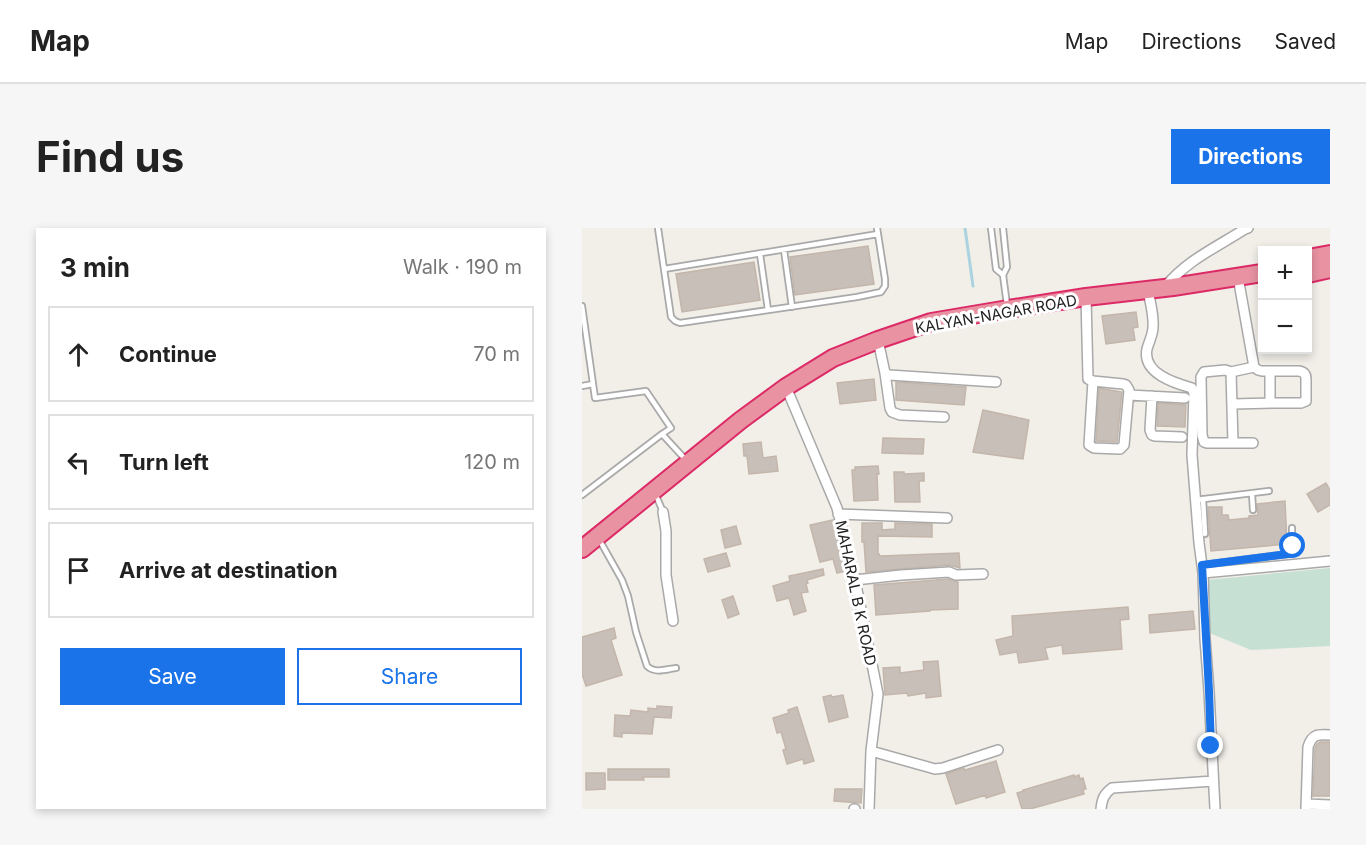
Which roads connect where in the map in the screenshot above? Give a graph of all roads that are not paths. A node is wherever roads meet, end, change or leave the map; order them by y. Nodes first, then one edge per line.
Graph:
1 (658, 228) edge
2 (991, 228) edge
3 (1002, 228) edge
4 (1248, 228) edge
5 (878, 231) edge
6 (784, 250) junction
7 (760, 254) junction
8 (1330, 254) edge
9 (1312, 257) edge
10 (663, 269) junction
11 (1330, 269) edge
12 (1312, 273) edge
13 (1258, 274) edge
14 (1003, 275) junction
15 (1239, 278) junction
16 (1156, 289) junction
17 (1086, 297) junction
18 (582, 306) edge
19 (792, 307) junction
20 (1008, 309) junction
21 (768, 310) junction
22 (878, 340) junction
23 (1254, 367) junction
24 (1270, 371) junction
25 (1231, 372) junction
26 (885, 373) junction
27 (1093, 381) junction
28 (996, 382) dead end
29 (593, 384) junction
30 (582, 386) edge
31 (786, 387) junction
32 (1129, 394) junction
33 (1152, 396) junction
34 (1185, 398) dead end
35 (1272, 402) junction
36 (1233, 404) junction
37 (944, 417) dead end
38 (662, 434) junction
39 (1182, 437) dead end
40 (1233, 443) junction
41 (1253, 443) dead end
42 (688, 463) junction
43 (654, 490) junction
44 (1269, 491) dead end
45 (1252, 494) junction
46 (582, 495) edge
47 (1199, 500) junction
48 (1253, 510) dead end
49 (663, 512) joint
50 (838, 514) junction
51 (947, 518) dead end
52 (1292, 528) dead end
53 (1205, 534) dead end
54 (597, 536) junction
55 (582, 549) edge
56 (1330, 561) edge
57 (1202, 569) junction
58 (983, 574) dead end
59 (855, 580) junction
60 (673, 621) dead end
61 (676, 668) dead end
62 (1330, 735) edge
63 (998, 750) dead end
64 (871, 752) junction
65 (1213, 781) junction
66 (1330, 805) edge
67 (1306, 806) edge
68 (869, 809) edge
69 (1101, 809) edge
70 (1215, 809) edge

1 - 10 lane
2 - 14 lane
3 - 14 lane
4 - 16 street
5 - 6 lane
5 - 19 lane
6 - 7 lane
6 - 19 lane
7 - 10 lane
7 - 21 lane
8 - 9 highway
10 - 21 lane
11 - 12 highway
13 - 15 highway, KALYAN-NAGAR ROAD
14 - 20 lane
15 - 16 highway, KALYAN-NAGAR ROAD
15 - 23 street
16 - 17 highway, KALYAN-NAGAR ROAD
16 - 47 street
17 - 20 highway, KALYAN-NAGAR ROAD
17 - 27 street
18 - 29 lane
19 - 21 lane
20 - 22 highway, KALYAN-NAGAR ROAD
22 - 26 street
22 - 31 highway, KALYAN-NAGAR ROAD
23 - 24 street
23 - 25 street
24 - 35 street
24 - 35 street
25 - 36 street
25 - 40 street
26 - 28 street
26 - 37 street
27 - 32 street
27 - 32 street
29 - 30 lane
29 - 38 lane
31 - 42 highway, KALYAN-NAGAR ROAD
31 - 50 street, MAHARAL B K ROAD
32 - 33 street
33 - 34 street
33 - 39 street
35 - 36 street
36 - 40 street
38 - 42 lane
38 - 46 lane
40 - 41 street
42 - 43 highway, KALYAN-NAGAR ROAD
43 - 49 lane
43 - 54 highway, KALYAN-NAGAR ROAD
44 - 45 lane
45 - 47 lane
45 - 48 lane
47 - 53 lane
47 - 57 street
49 - 60 street
50 - 51 street
50 - 59 street, MAHARAL B K ROAD
52 - 57 lane
54 - 55 highway, KALYAN-NAGAR ROAD
54 - 61 lane
56 - 57 street
57 - 65 street
58 - 59 street
59 - 64 street, MAHARAL B K ROAD
62 - 67 street
63 - 64 street
64 - 68 street, MAHARAL B K ROAD
65 - 69 street
65 - 70 street
66 - 67 street

